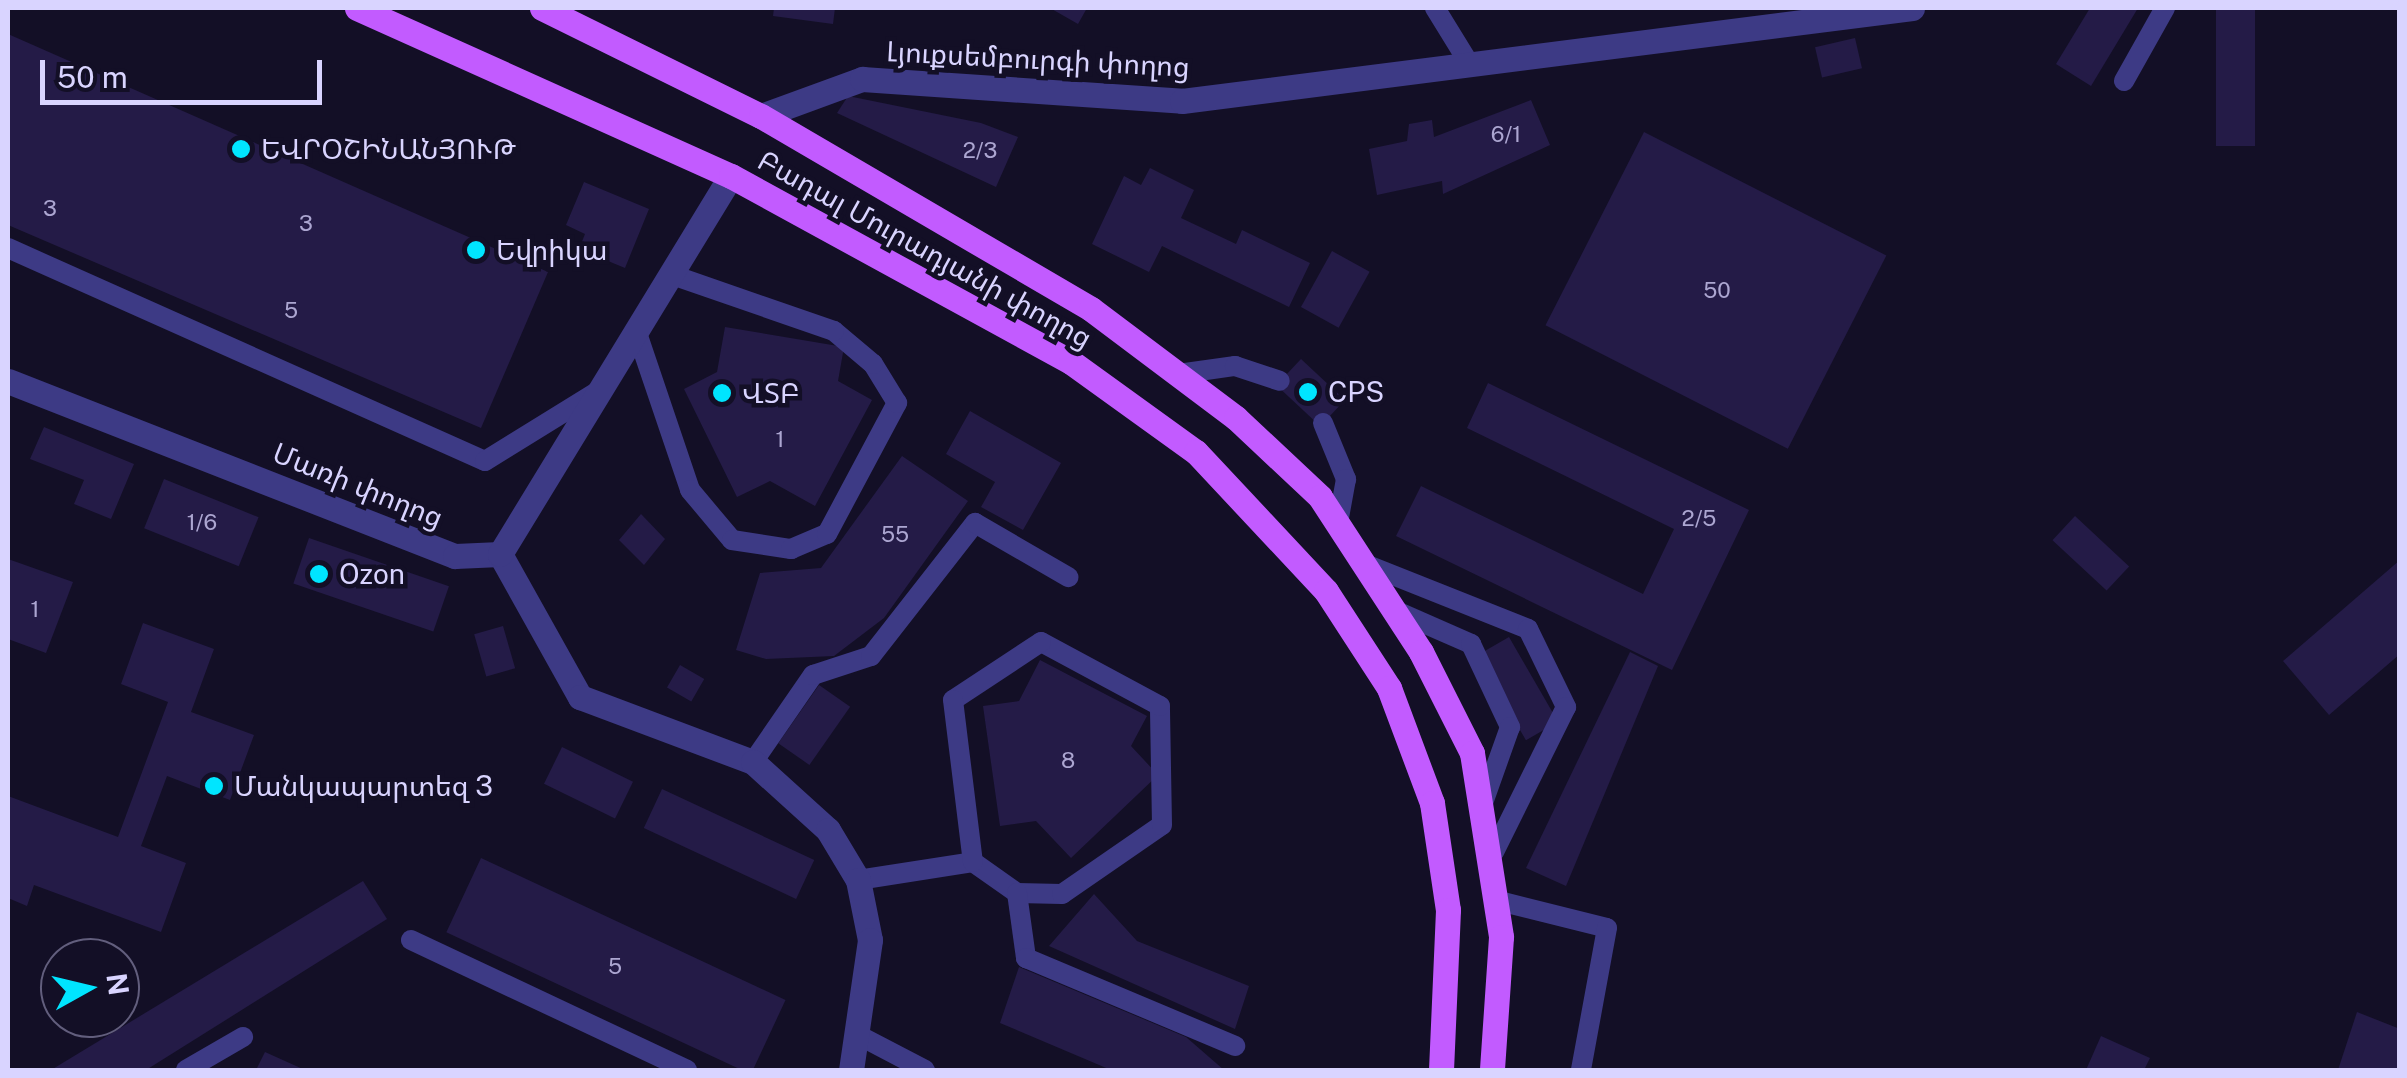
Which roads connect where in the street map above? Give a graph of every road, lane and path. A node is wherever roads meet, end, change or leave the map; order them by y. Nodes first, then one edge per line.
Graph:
1 (357, 8) edge
2 (542, 8) edge
3 (1434, 8) edge
4 (1912, 8) edge
5 (2164, 8) edge
6 (1789, 16) edge
7 (1470, 65) junction
8 (2124, 81) dead end
9 (761, 116) junction
10 (731, 176) junction
11 (8, 248) edge
12 (675, 276) junction
13 (639, 338) junction
14 (1178, 374) junction
15 (8, 381) edge
16 (1280, 381) dead end
17 (609, 384) junction
18 (1323, 423) dead end
19 (1338, 522) junction
20 (500, 554) junction
21 (1370, 566) junction
22 (1068, 577) dead end
23 (1396, 611) junction
24 (753, 762) junction
25 (1483, 802) junction
26 (1494, 852) junction
27 (973, 862) junction
28 (858, 880) junction
29 (1016, 894) junction
30 (1499, 901) junction
31 (411, 940) dead end
32 (243, 1037) dead end
33 (862, 1037) junction
34 (1235, 1046) dead end
35 (186, 1070) edge
36 (687, 1070) edge
37 (851, 1070) edge
38 (925, 1070) edge
39 (1442, 1070) edge
40 (1492, 1070) edge
41 (1581, 1070) edge

1 - 10 main road, Բադալ Մուրադյանի փողոց
2 - 9 main road, Բադալ Մուրադյանի փողոց
3 - 7 lane
4 - 6 street, Լյուքսեմբուրգի փողոց
5 - 8 lane
6 - 7 street, Լյուքսեմբուրգի փողոց
7 - 9 street, Լյուքսեմբուրգի փողոց
9 - 14 main road, Բադալ Մուրադյանի փողոց
10 - 12 street
10 - 39 main road, Բադալ Մուրադյանի փողոց
11 - 17 lane
12 - 13 street
12 - 13 lane
13 - 17 street
14 - 16 lane
14 - 19 main road, Բադալ Մուրադյանի փողոց
15 - 20 street, Մառի փողոց
17 - 20 street
18 - 19 lane
19 - 21 main road, Բադալ Մուրադյանի փողոց
20 - 24 street
21 - 23 main road, Բադալ Մուրադյանի փողոց
21 - 26 lane
22 - 24 lane
23 - 25 main road, Բադալ Մուրադյանի փողոց
23 - 25 lane
24 - 28 street
25 - 26 main road, Բադալ Մուրադյանի փողոց
26 - 30 main road, Բադալ Մուրադյանի փողոց
27 - 28 lane
27 - 29 lane
27 - 29 lane
28 - 33 street
29 - 34 lane
30 - 40 main road, Բադալ Մուրադյանի փողոց
30 - 41 lane
31 - 36 lane
32 - 35 lane
33 - 37 street
33 - 38 lane

